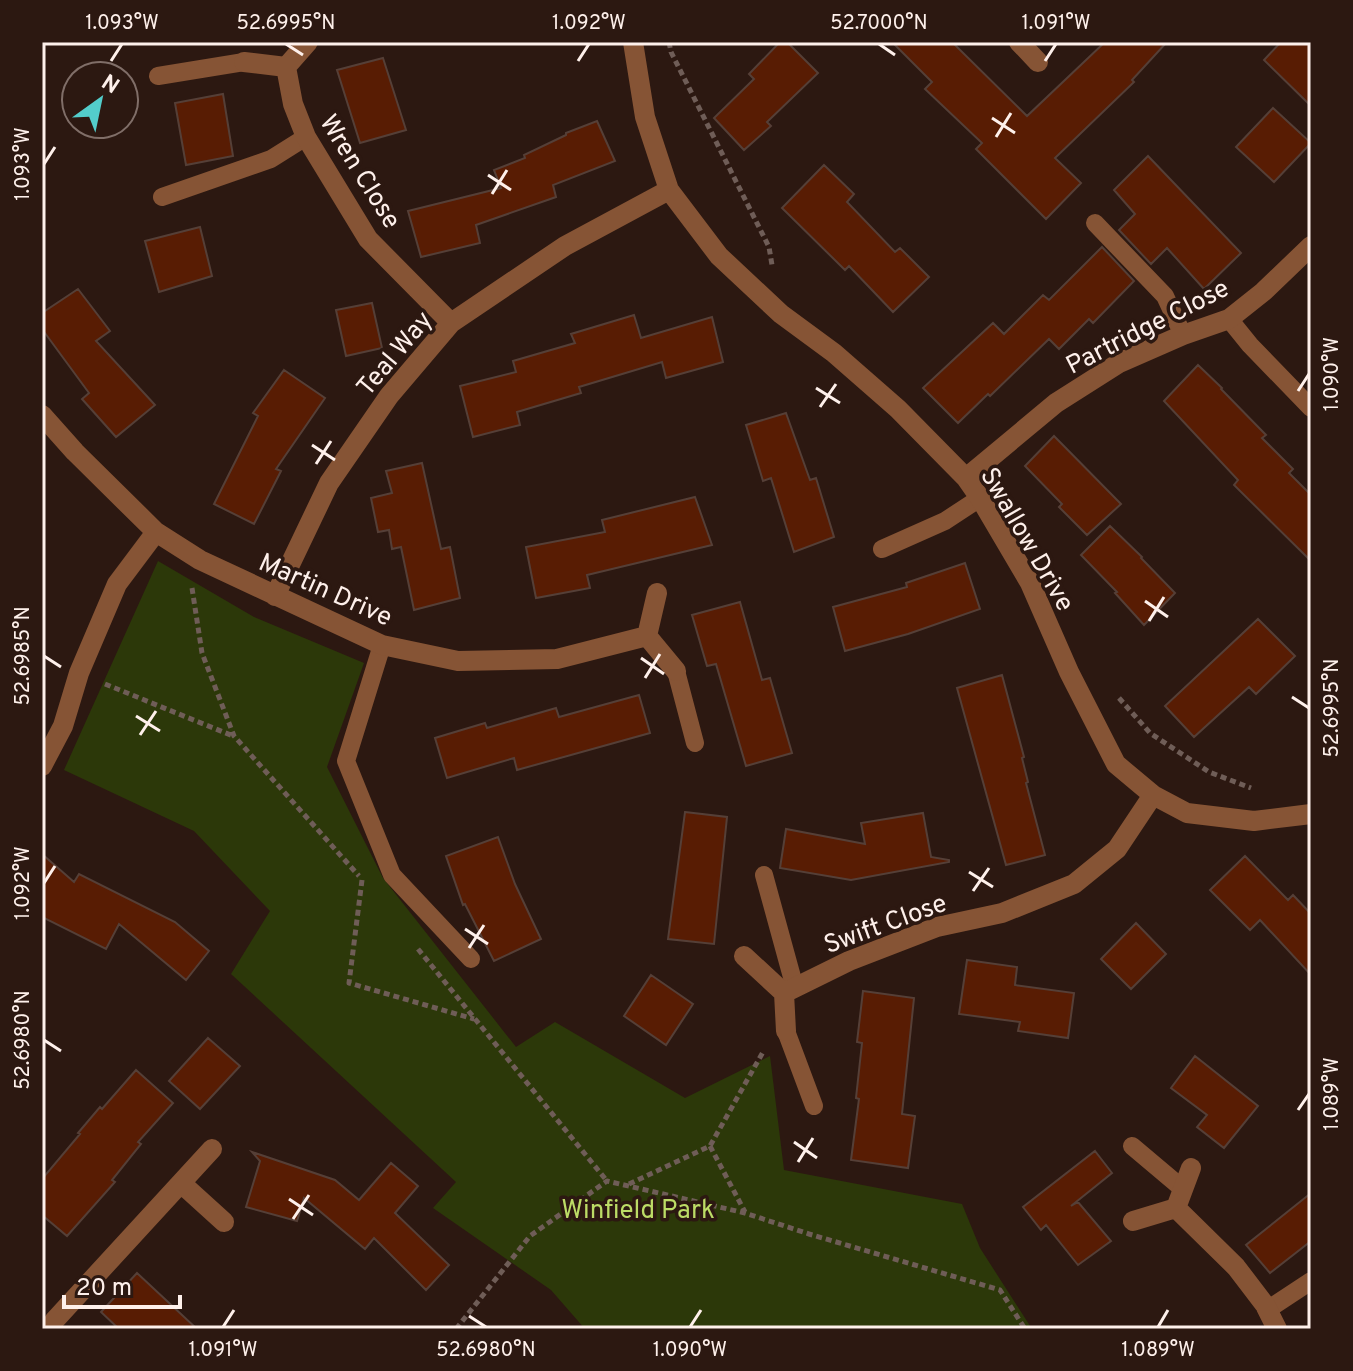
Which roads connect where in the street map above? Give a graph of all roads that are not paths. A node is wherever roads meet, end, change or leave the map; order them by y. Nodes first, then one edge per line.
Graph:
1 (308, 42) edge
2 (633, 42) edge
3 (1019, 42) edge
4 (244, 62) joint
5 (1038, 62) dead end
6 (286, 67) junction
7 (158, 76) dead end
8 (306, 137) junction
9 (669, 190) junction
10 (162, 197) dead end
11 (1095, 223) dead end
12 (1311, 246) edge
13 (1229, 319) junction
14 (451, 323) junction
15 (1183, 335) junction
16 (1311, 408) edge
17 (42, 415) edge
18 (966, 478) junction
19 (980, 498) junction
20 (156, 532) junction
21 (882, 549) dead end
22 (657, 593) dead end
23 (275, 596) junction
24 (647, 636) junction
25 (382, 645) junction
26 (676, 671) joint
27 (695, 743) dead end
28 (42, 766) edge
29 (1153, 795) junction
30 (1311, 814) edge
31 (764, 875) dead end
32 (744, 956) dead end
33 (471, 959) dead end
34 (790, 991) junction
35 (786, 1031) joint
36 (814, 1106) dead end
37 (1132, 1146) dead end
38 (212, 1149) dead end
39 (1191, 1168) dead end
40 (181, 1183) junction
41 (1180, 1199) junction
42 (1133, 1221) dead end
43 (224, 1222) dead end
44 (1311, 1281) edge
45 (1267, 1310) junction
46 (52, 1322) edge
47 (1277, 1329) edge

1 - 6 street
2 - 9 street, Swallow Drive
3 - 5 street
4 - 6 street
4 - 7 lane
6 - 8 street, Wren Close
8 - 10 lane
8 - 14 street, Wren Close
9 - 14 street, Teal Way
9 - 18 street, Swallow Drive
11 - 15 lane
12 - 13 street, Partridge Close
13 - 15 street, Partridge Close
13 - 16 lane
14 - 23 street, Teal Way
15 - 18 street, Partridge Close
17 - 20 street, Martin Drive
18 - 19 street, Swallow Drive
19 - 21 lane
19 - 29 street, Swallow Drive
20 - 23 street, Martin Drive
20 - 28 street
22 - 24 street
23 - 25 street, Martin Drive
24 - 25 street, Martin Drive
24 - 26 street
25 - 33 lane
26 - 27 lane
29 - 30 street, Swallow Drive
29 - 34 street, Swift Close
31 - 34 lane
32 - 34 street
34 - 35 street
35 - 36 lane
37 - 41 lane
38 - 40 street
39 - 41 street
40 - 43 street
40 - 46 street
41 - 42 street
41 - 45 street
44 - 45 lane
45 - 47 street

